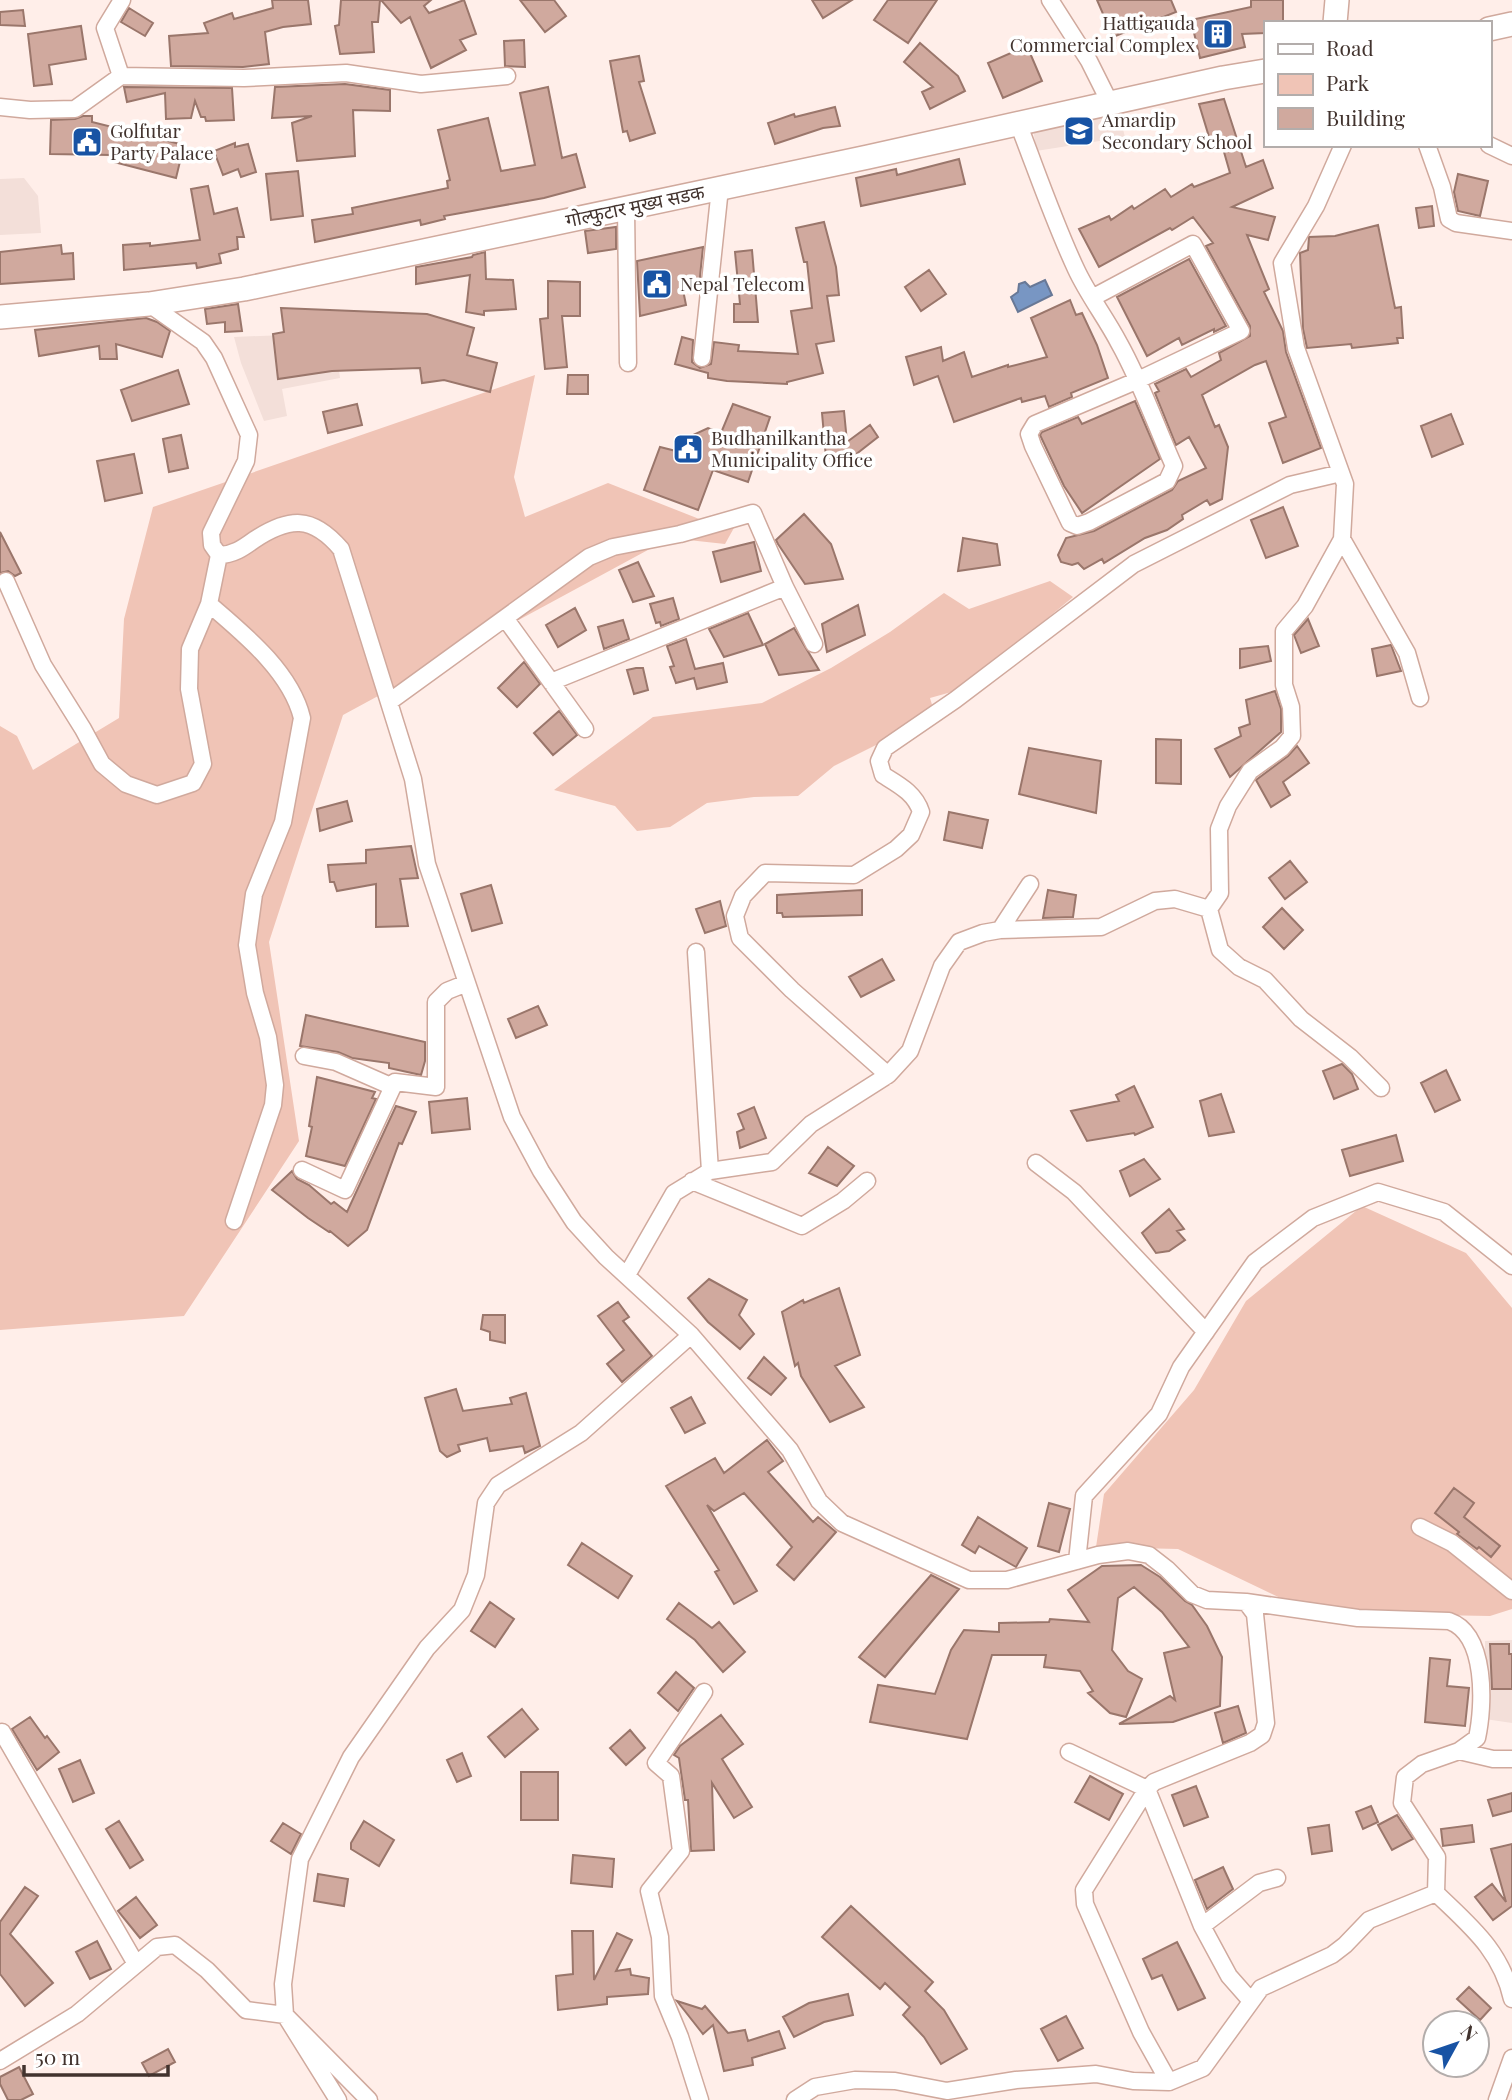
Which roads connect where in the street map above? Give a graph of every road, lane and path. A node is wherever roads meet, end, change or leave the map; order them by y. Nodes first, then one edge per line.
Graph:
1 (122, 0) edge
2 (1051, 0) edge
3 (1337, 0) edge
4 (1335, 21) edge
5 (1512, 24) edge
6 (1491, 29) edge
7 (1264, 71) edge
8 (121, 76) junction
9 (508, 76) dead end
10 (1110, 103) junction
11 (0, 107) edge
12 (1018, 123) junction
13 (1491, 146) edge
14 (1341, 147) edge
15 (1428, 147) edge
16 (1512, 156) edge
17 (720, 188) junction
18 (626, 208) junction
19 (1512, 231) edge
20 (1092, 298) junction
21 (149, 304) junction
22 (0, 317) edge
23 (702, 358) dead end
24 (628, 363) dead end
25 (1136, 381) junction
26 (1341, 473) junction
27 (1342, 539) junction
28 (219, 555) junction
29 (6, 581) dead end
30 (785, 587) junction
31 (209, 604) junction
32 (505, 618) junction
33 (814, 644) dead end
34 (551, 682) junction
35 (1420, 698) dead end
36 (389, 702) junction
37 (586, 729) dead end
38 (1030, 884) dead end
39 (1209, 909) junction
40 (1000, 930) junction
41 (696, 952) dead end
42 (467, 983) junction
43 (304, 1056) dead end
44 (888, 1075) junction
45 (393, 1087) junction
46 (1381, 1088) dead end
47 (1036, 1163) dead end
48 (302, 1170) dead end
49 (710, 1171) junction
50 (692, 1181) junction
51 (867, 1181) dead end
52 (234, 1221) dead end
53 (1512, 1266) edge
54 (627, 1275) junction
55 (1206, 1332) junction
56 (691, 1335) junction
57 (1420, 1527) dead end
58 (1077, 1561) junction
59 (1512, 1591) edge
60 (1246, 1602) junction
61 (704, 1692) dead end
62 (0, 1734) edge
63 (1459, 1751) junction
64 (1069, 1752) dead end
65 (1512, 1759) edge
66 (1147, 1789) junction
67 (1277, 1878) dead end
68 (1436, 1893) junction
69 (1202, 1926) junction
70 (136, 1964) junction
71 (1512, 1999) edge
72 (1251, 2001) junction
73 (285, 2015) junction
74 (1512, 2058) edge
75 (0, 2061) edge
76 (1169, 2082) junction
77 (338, 2100) edge
78 (369, 2100) edge
79 (700, 2100) edge
80 (795, 2100) edge
81 (1497, 2100) edge

1 - 8 street
2 - 10 street
3 - 4 main road
5 - 6 main road
7 - 10 main road, गोल्फुटार मुख्य सडक
8 - 9 street
8 - 11 street
10 - 12 main road, गोल्फुटार मुख्य सडक
12 - 17 main road, गोल्फुटार मुख्य सडक
12 - 20 street
13 - 16 street
14 - 26 street
15 - 19 street
17 - 18 main road, गोल्फुटार मुख्य सडक
17 - 23 street
18 - 21 main road, गोल्फुटार मुख्य सडक
18 - 24 street
20 - 25 street
20 - 25 street
21 - 22 main road, गोल्फुटार मुख्य सडक
21 - 28 street
25 - 25 street
26 - 27 street
26 - 44 street
27 - 35 street
27 - 39 street
28 - 31 street
28 - 36 street
29 - 31 street
30 - 32 street
30 - 33 street
30 - 34 street
31 - 52 street
32 - 34 street
32 - 36 street
34 - 37 street
36 - 42 street
38 - 40 street
39 - 40 street
39 - 46 street
40 - 44 street
41 - 49 street
42 - 45 street
42 - 54 street
43 - 45 street
44 - 49 street
45 - 48 street
47 - 55 street
49 - 50 street
50 - 51 street
50 - 54 street
53 - 55 street
54 - 56 street
55 - 58 street
56 - 58 street
56 - 73 street
57 - 59 street
58 - 60 street
60 - 63 street
60 - 66 street
61 - 79 street
62 - 70 street
63 - 65 street
63 - 68 street
64 - 66 street
66 - 69 street
66 - 76 street
67 - 69 street
68 - 71 street
68 - 72 street
69 - 72 street
70 - 73 street
70 - 75 street
72 - 76 street
73 - 77 street
73 - 78 street
74 - 81 street
76 - 80 street

